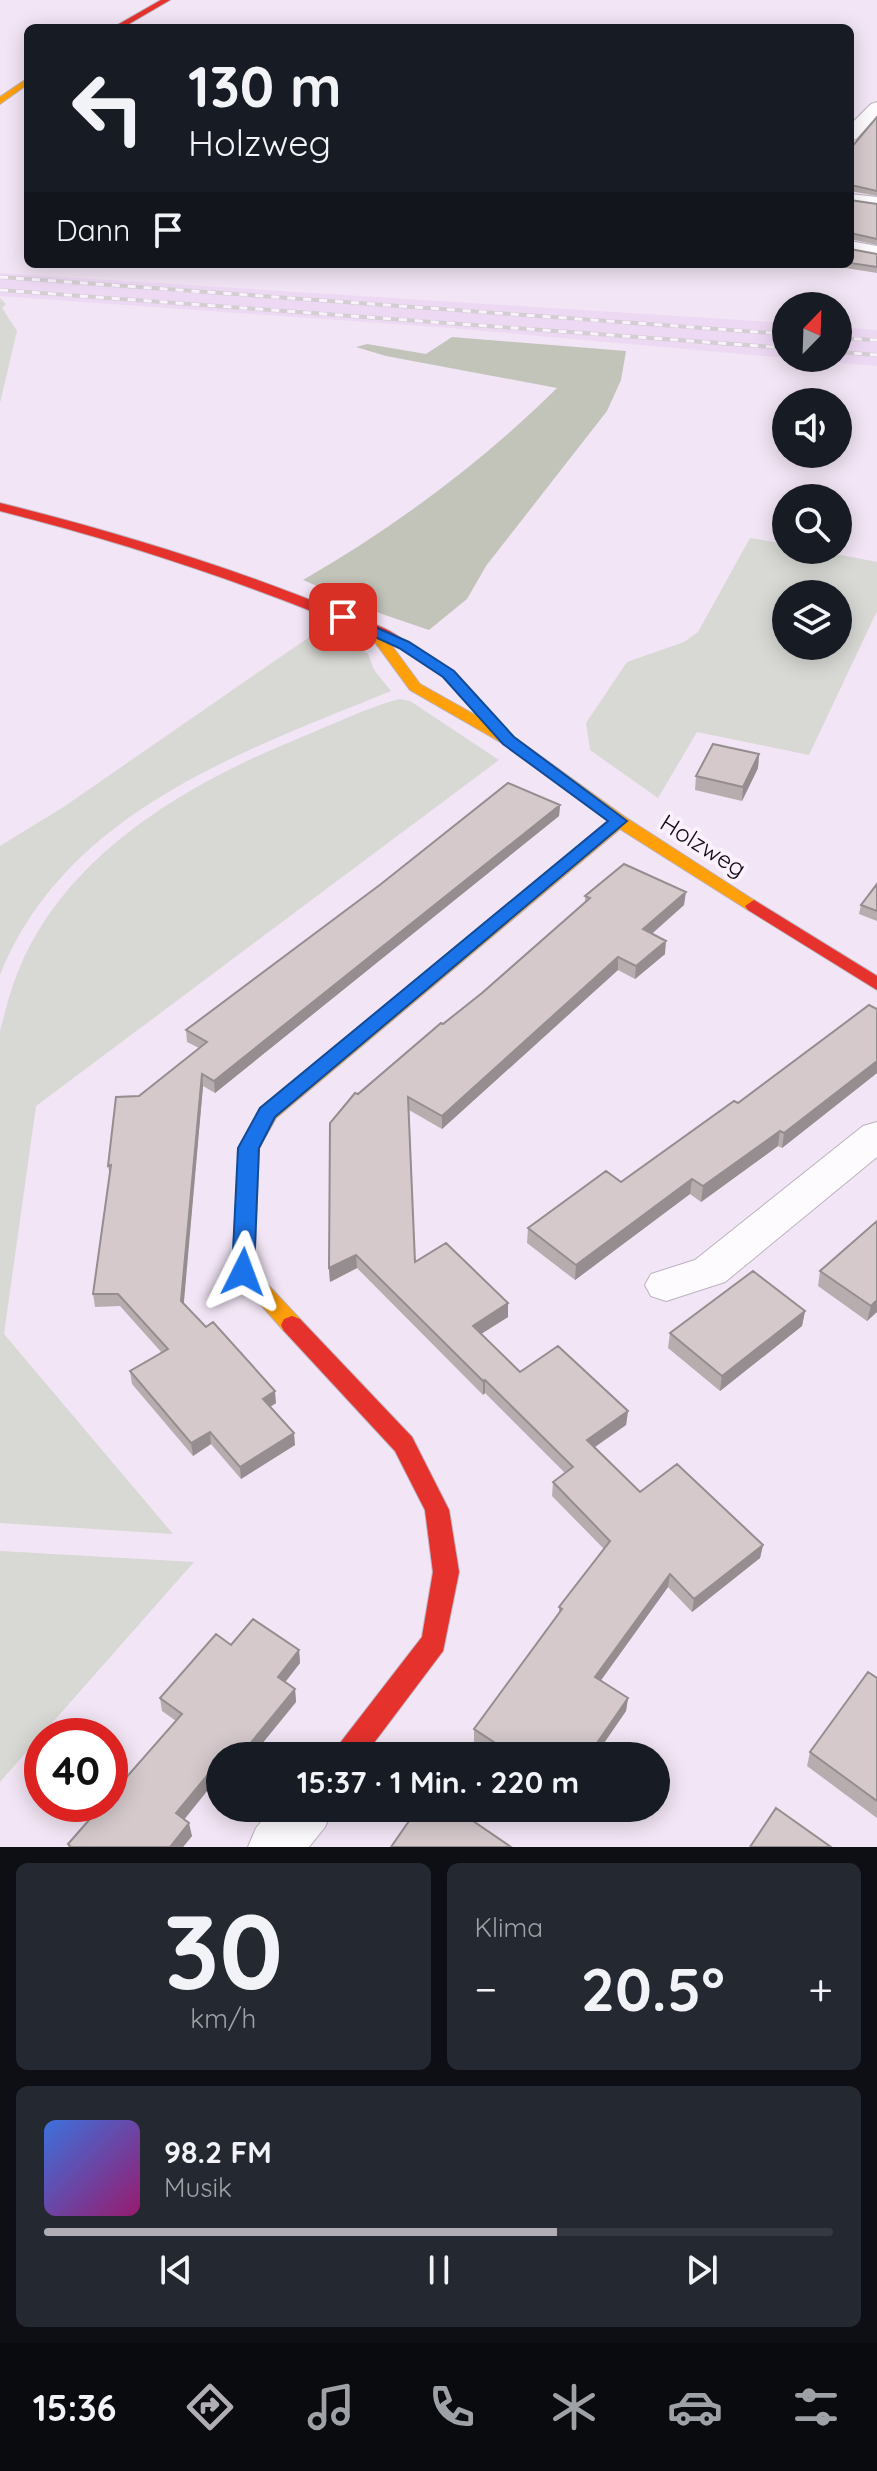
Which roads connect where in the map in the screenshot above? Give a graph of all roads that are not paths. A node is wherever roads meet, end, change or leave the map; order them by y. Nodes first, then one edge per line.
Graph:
1 (166, 0) edge
2 (123, 24) edge
3 (24, 83) edge
4 (0, 101) edge
5 (877, 107) edge
6 (855, 140) edge
7 (854, 199) edge
8 (877, 202) edge
9 (854, 248) edge
10 (877, 252) edge
11 (0, 507) edge
12 (373, 630) junction
13 (415, 652) dead end
14 (469, 696) dead end
15 (508, 740) junction
16 (619, 821) junction
17 (877, 984) edge
18 (877, 1136) edge
19 (666, 1285) dead end
20 (358, 1742) edge
21 (295, 1822) edge
22 (275, 1847) edge

1 - 2 street
3 - 4 street
5 - 6 street
7 - 8 street
9 - 10 street
11 - 12 street
12 - 13 street
12 - 15 street, Holzweg
14 - 15 street, Holzweg
15 - 16 street, Holzweg
16 - 17 street, Holzweg
16 - 20 street
18 - 19 street
21 - 22 street

